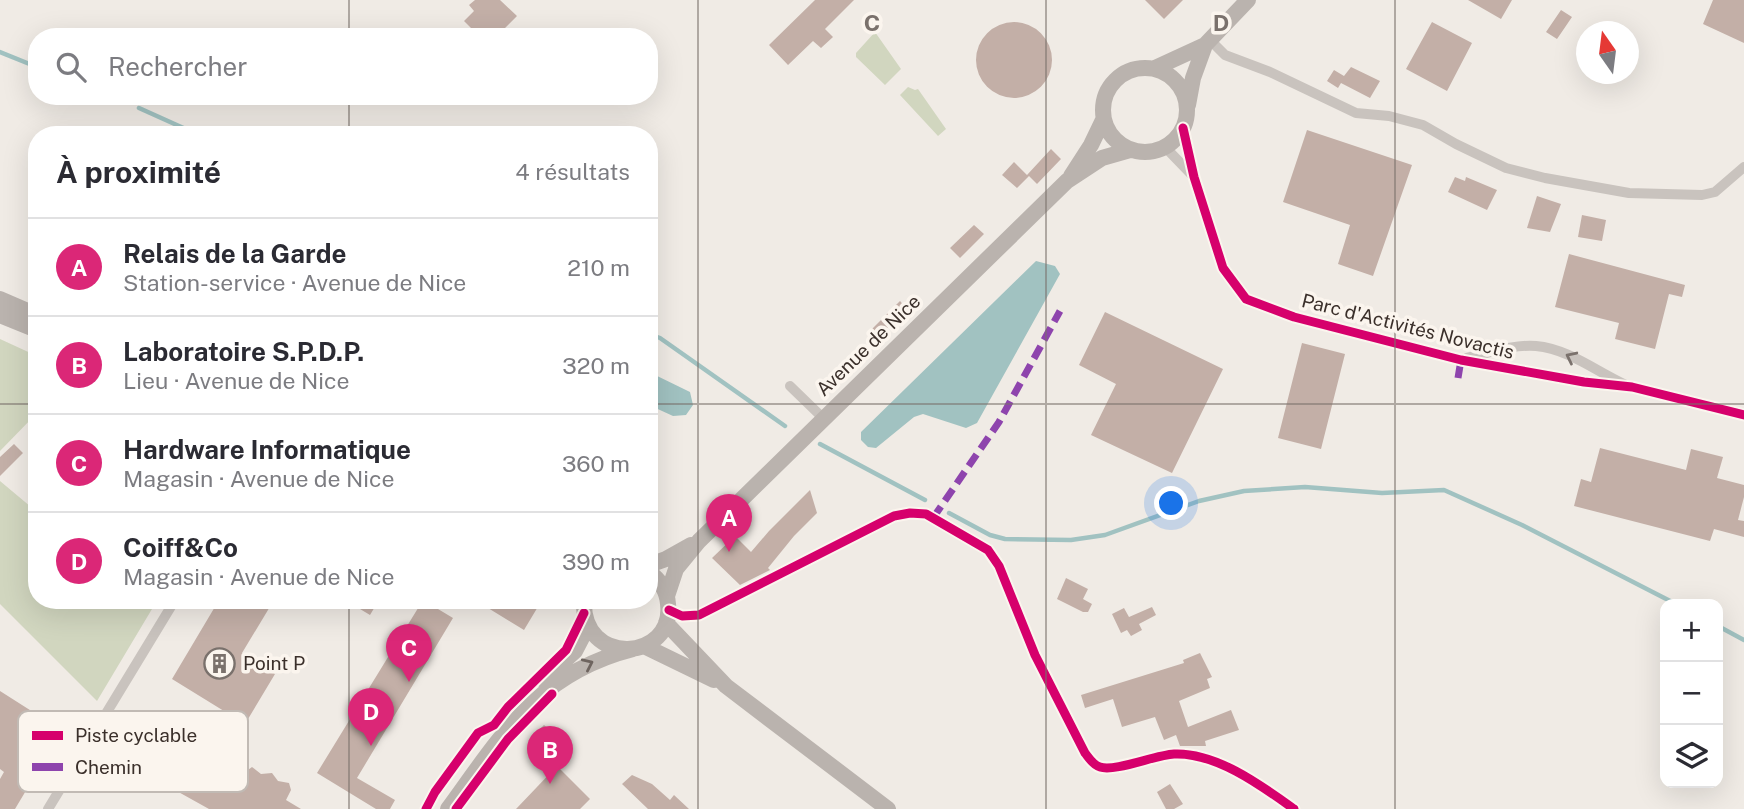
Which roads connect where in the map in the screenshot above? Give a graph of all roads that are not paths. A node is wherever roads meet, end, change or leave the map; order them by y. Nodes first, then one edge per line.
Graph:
1 (1248, 0) edge
2 (1208, 42) junction
3 (1155, 68) junction
4 (1187, 107) junction
5 (1103, 120) junction
6 (1183, 128) junction
7 (1165, 148) junction
8 (1130, 150) junction
9 (1744, 167) edge
10 (1194, 177) junction
11 (1067, 181) junction
12 (0, 299) edge
13 (28, 311) edge
14 (0, 314) edge
15 (28, 326) edge
16 (1461, 360) junction
17 (790, 386) dead end
18 (1632, 387) junction
19 (1744, 415) edge
20 (823, 418) junction
21 (699, 541) junction
22 (658, 562) edge
23 (658, 580) edge
24 (170, 609) edge
25 (584, 609) edge
26 (667, 609) junction
27 (588, 626) junction
28 (638, 648) junction
29 (726, 686) junction
30 (108, 711) edge
31 (58, 792) edge
32 (48, 809) edge
33 (437, 809) edge
34 (448, 809) edge
35 (888, 809) edge
36 (1294, 809) edge

1 - 2 main road
2 - 3 main road
2 - 4 main road
2 - 9 street
3 - 4 main road
3 - 5 main road
4 - 6 main road
5 - 8 main road
5 - 11 main road, Avenue de Nice
6 - 7 main road
6 - 10 street, Parc d'Activités Novactis
7 - 8 main road
7 - 10 street, Parc d'Activités Novactis
8 - 11 main road, Avenue de Nice
10 - 16 street, Parc d'Activités Novactis
11 - 20 main road, Avenue de Nice
12 - 13 main road
14 - 15 main road
16 - 18 street, Parc d'Activités Novactis
18 -> 16 street, Parc d'Activités Novactis
17 - 20 street
18 - 19 street, Parc d'Activités Novactis
20 - 21 main road, Avenue de Nice
21 - 22 main road, Avenue de Nice
21 - 26 main road, Avenue de Nice
23 - 26 main road
24 - 30 street
25 - 27 main road
26 - 28 main road
26 - 29 main road
26 - 36 street
27 - 28 main road
27 - 33 main road
28 - 29 main road
34 -> 28 main road
29 - 35 main road
31 - 32 street

